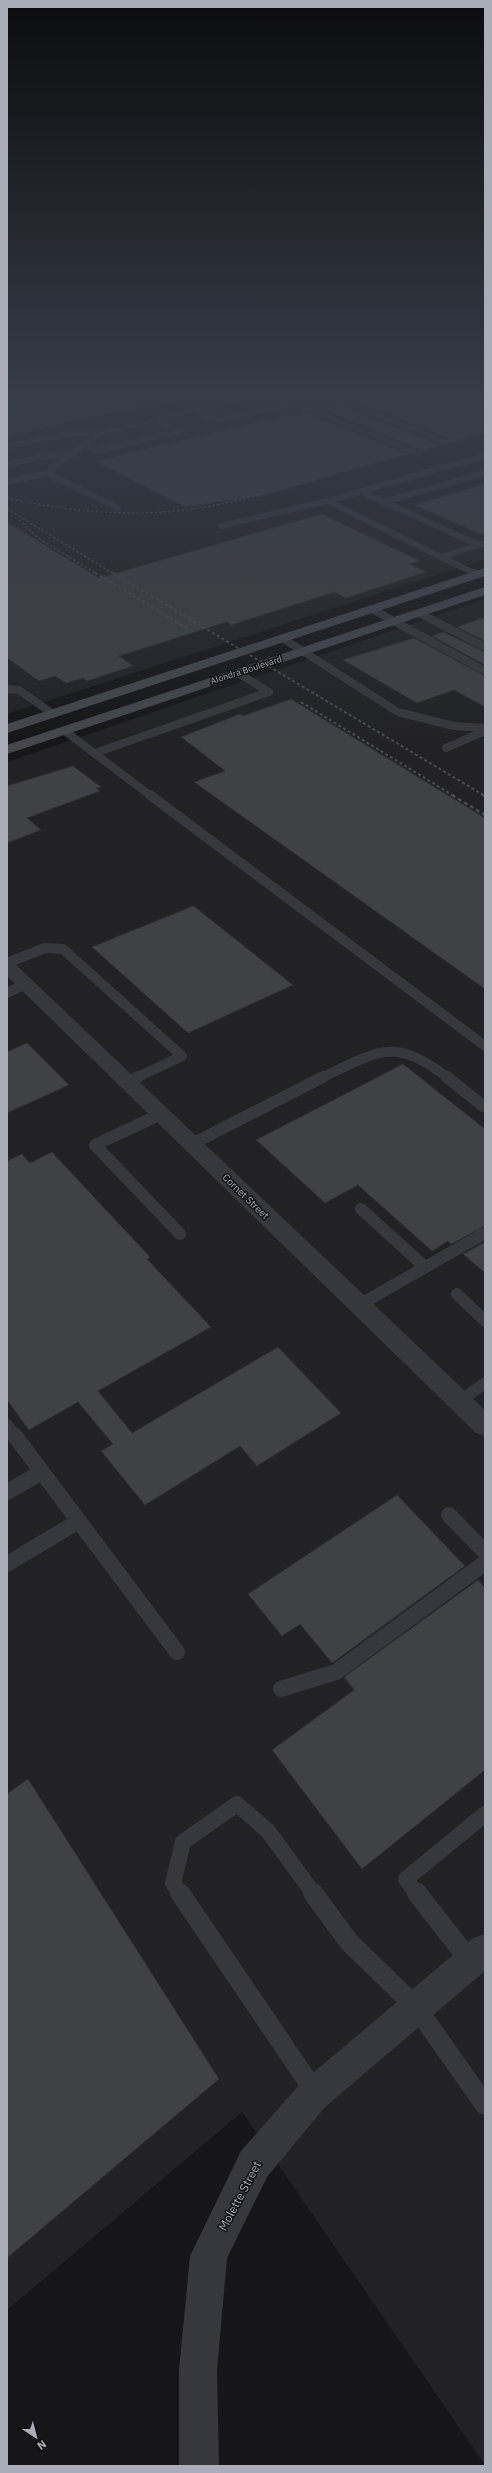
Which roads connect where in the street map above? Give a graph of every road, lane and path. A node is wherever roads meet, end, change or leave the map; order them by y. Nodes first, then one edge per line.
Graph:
1 (274, 513) edge
2 (352, 513) edge
3 (411, 513) edge
4 (221, 526) dead end
5 (482, 544) edge
6 (441, 557) junction
7 (481, 573) edge
8 (485, 590) edge
9 (397, 601) junction
10 (372, 609) junction
11 (419, 613) junction
12 (395, 621) junction
13 (282, 638) junction
14 (485, 647) edge
15 (301, 652) junction
16 (485, 671) edge
17 (238, 673) junction
18 (7, 689) edge
19 (53, 714) junction
20 (7, 729) edge
21 (485, 729) edge
22 (65, 731) junction
23 (446, 748) dead end
24 (7, 750) edge
25 (95, 753) junction
26 (7, 964) edge
27 (26, 984) junction
28 (7, 993) edge
29 (485, 1046) edge
30 (128, 1082) junction
31 (483, 1106) dead end
32 (161, 1114) junction
33 (192, 1144) junction
34 (361, 1209) dead end
35 (485, 1232) edge
36 (180, 1234) dead end
37 (425, 1267) junction
38 (457, 1294) dead end
39 (359, 1305) junction
40 (485, 1321) edge
41 (485, 1383) edge
42 (460, 1401) junction
43 (7, 1425) edge
44 (485, 1426) edge
45 (42, 1472) junction
46 (7, 1492) edge
47 (449, 1515) dead end
48 (79, 1521) junction
49 (485, 1552) edge
50 (485, 1563) edge
51 (7, 1564) edge
52 (177, 1652) dead end
53 (281, 1689) dead end
54 (485, 1814) edge
55 (478, 1956) edge
56 (416, 2008) junction
57 (315, 2093) junction
58 (485, 2105) edge
59 (199, 2466) edge

1 - 4 lane
2 - 6 lane
3 - 5 lane
5 - 6 lane
6 - 7 lane
7 - 9 main road, Alondra Boulevard
8 - 11 main road, Alondra Boulevard
9 - 10 main road, Alondra Boulevard
9 - 11 main road
10 - 12 lane
10 - 13 main road, Alondra Boulevard
11 - 12 main road, Alondra Boulevard
11 - 14 lane
12 - 15 main road, Alondra Boulevard
12 - 16 lane
13 - 15 lane
13 - 19 main road, Alondra Boulevard
15 - 17 main road, Alondra Boulevard
15 - 21 lane
17 - 22 main road, Alondra Boulevard
17 - 25 lane
18 - 19 lane
19 - 20 main road, Alondra Boulevard
21 - 23 lane
22 - 24 main road, Alondra Boulevard
22 - 25 lane
25 - 29 lane
26 - 27 street, Cornet Street
26 - 30 lane
27 - 28 lane
27 - 30 street, Cornet Street
30 - 32 street, Cornet Street
31 - 33 lane
32 - 33 street, Cornet Street
32 - 36 lane
33 - 39 street, Cornet Street
34 - 37 lane
35 - 37 lane
37 - 39 lane
38 - 40 lane
39 - 42 street, Cornet Street
41 - 42 lane
42 - 44 street, Cornet Street
43 - 45 lane
45 - 46 lane
45 - 48 lane
47 - 49 lane
48 - 51 lane
48 - 52 lane
50 - 53 lane
54 - 55 lane
55 - 56 street, Molette Street
56 - 57 street, Molette Street
56 - 57 lane
56 - 58 lane
57 - 59 street, Molette Street

